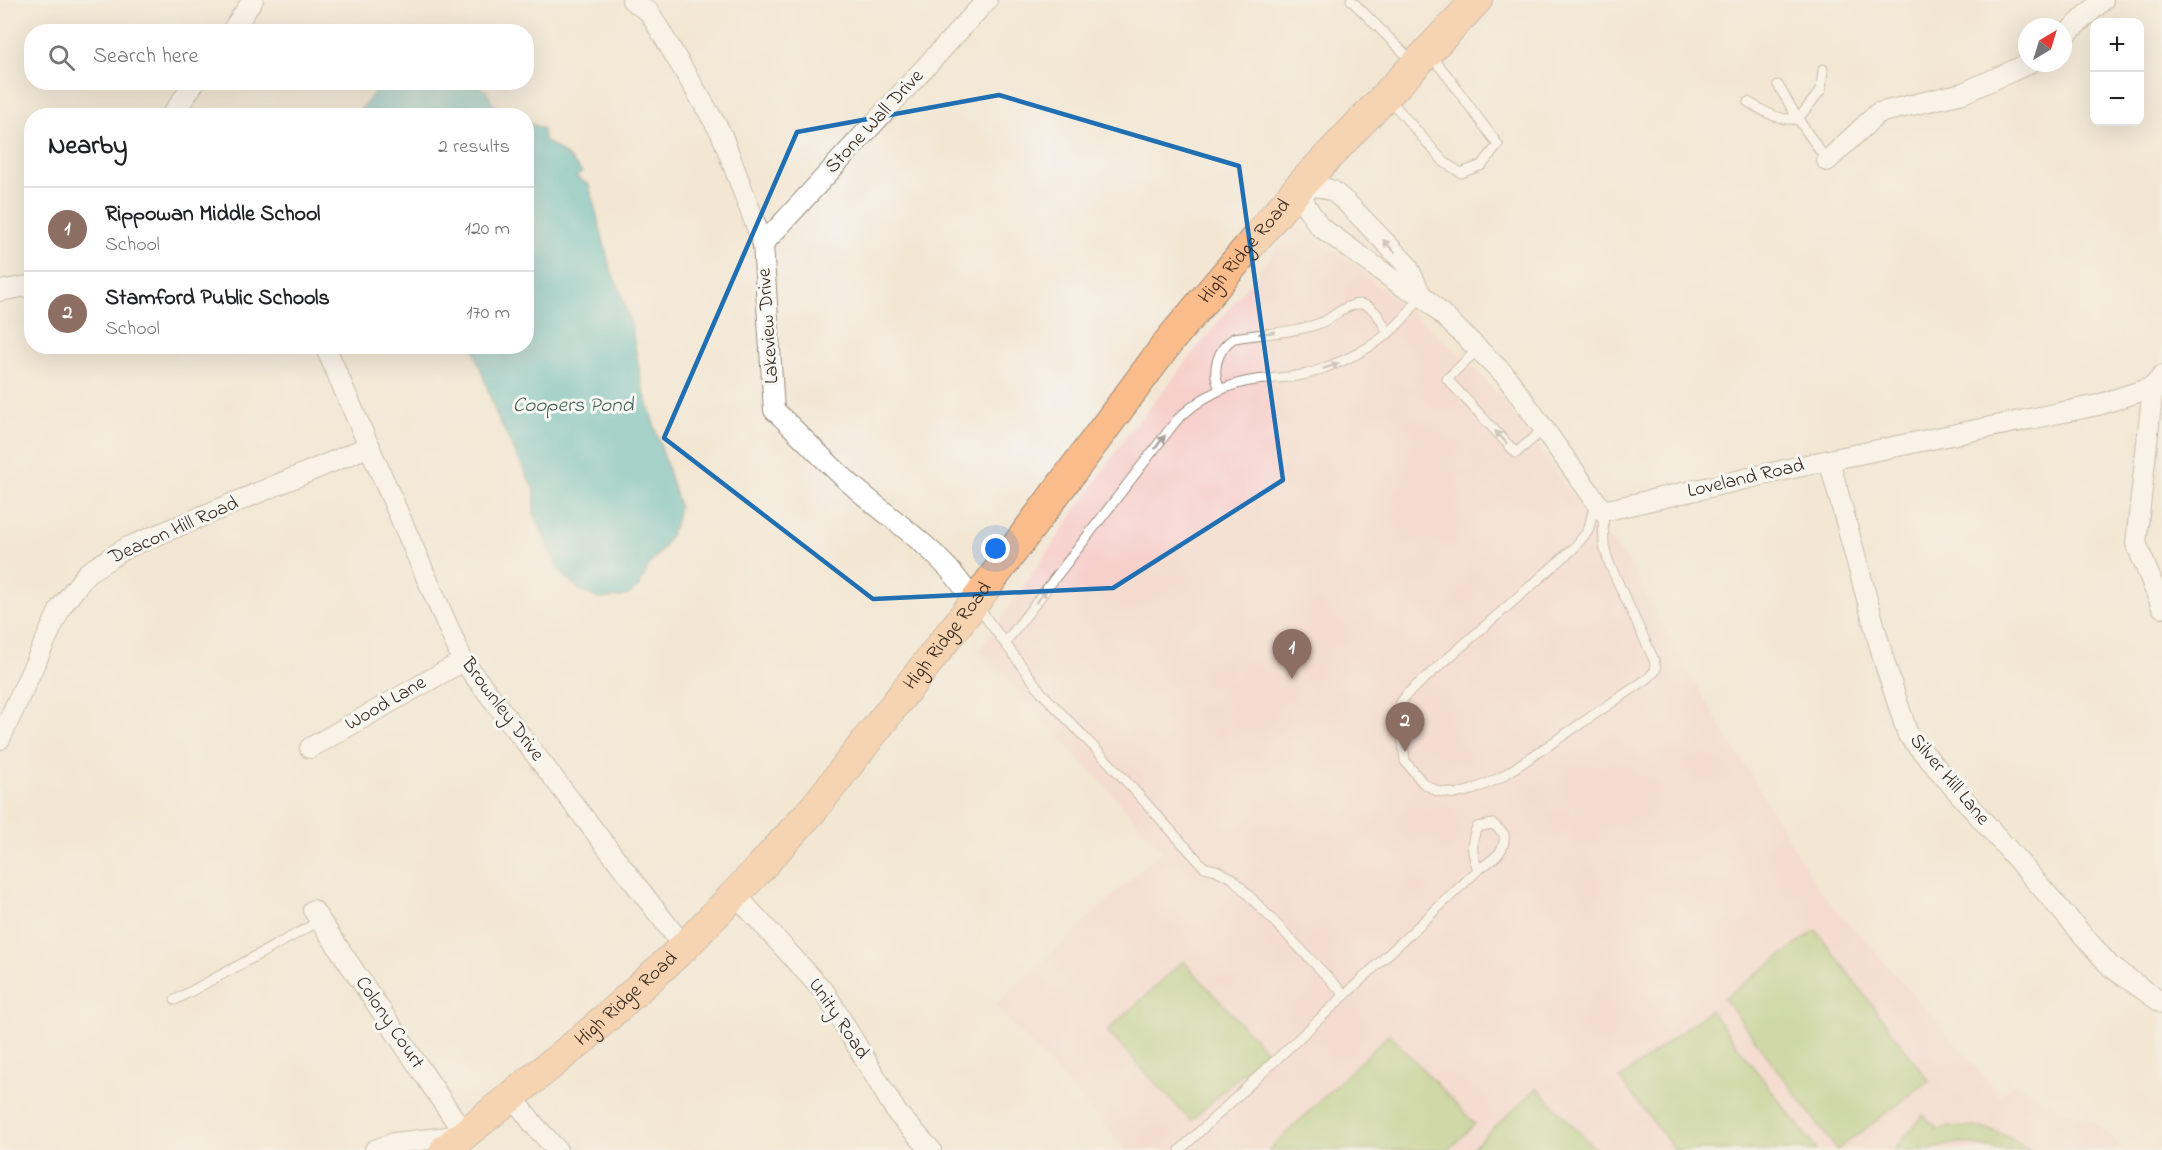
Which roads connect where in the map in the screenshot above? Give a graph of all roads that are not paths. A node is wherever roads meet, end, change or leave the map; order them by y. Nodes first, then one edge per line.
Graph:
1 (253, 0) edge
2 (632, 0) edge
3 (987, 0) edge
4 (1351, 0) edge
5 (1477, 0) edge
6 (2103, 0) edge
7 (655, 6) edge
8 (236, 24) edge
9 (2072, 29) edge
10 (1421, 57) junction
11 (2018, 68) edge
12 (1823, 69) dead end
13 (1778, 85) dead end
14 (189, 90) edge
15 (1385, 95) junction
16 (1748, 102) dead end
17 (177, 108) edge
18 (1798, 119) junction
19 (1827, 161) joint
20 (1300, 186) junction
21 (763, 244) junction
22 (24, 286) edge
23 (0, 291) edge
24 (1421, 294) junction
25 (1388, 334) junction
26 (1478, 349) junction
27 (329, 354) edge
28 (2157, 381) edge
29 (1220, 389) junction
30 (1544, 429) junction
31 (370, 446) junction
32 (1829, 460) junction
33 (1600, 506) junction
34 (974, 603) junction
35 (2162, 607) edge
36 (1005, 643) junction
37 (463, 661) junction
38 (0, 739) edge
39 (310, 748) dead end
40 (1478, 870) junction
41 (736, 895) junction
42 (316, 916) joint
43 (684, 947) junction
44 (1345, 995) junction
45 (175, 1000) dead end
46 (2162, 1003) edge
47 (512, 1096) junction
48 (455, 1143) edge
49 (375, 1150) edge
50 (557, 1150) edge
51 (931, 1150) edge
52 (1180, 1150) edge

1 - 8 street
2 - 7 street, Lakeview Drive
3 - 21 street, Stone Wall Drive
4 - 10 lane
5 - 10 main road, High Ridge Road
6 - 9 street
7 - 21 street, Lakeview Drive
10 - 15 main road, High Ridge Road
10 - 15 lane
11 - 19 street
12 - 18 lane
13 - 18 lane
14 - 17 street
15 - 20 main road, High Ridge Road
16 - 18 lane
18 - 19 lane
20 - 24 street
24 -> 20 street
20 - 34 main road, High Ridge Road
21 - 34 street, Lakeview Drive
22 - 23 street
24 - 25 lane
24 - 26 street
29 -> 25 lane
25 -> 29 lane
26 - 30 street
30 -> 26 lane
27 - 31 street, Brownley Drive
28 - 32 street, Loveland Road
28 - 35 street
36 -> 29 lane
30 - 33 street
31 - 37 street, Brownley Drive
31 - 38 street, Deacon Hill Road
32 - 33 street, Loveland Road
32 - 46 street, Silver Hill Lane
33 - 33 lane
34 - 36 lane
34 - 41 main road, High Ridge Road
36 - 44 lane
37 - 39 street, Wood Lane
37 - 43 street, Brownley Drive
40 - 40 lane
40 - 44 lane
41 - 43 main road, High Ridge Road
41 - 51 street, Unity Road
42 - 45 lane
42 - 48 street, Colony Court
43 - 47 main road, High Ridge Road
44 - 52 lane
47 - 48 main road, High Ridge Road
47 - 50 street
48 - 49 street

